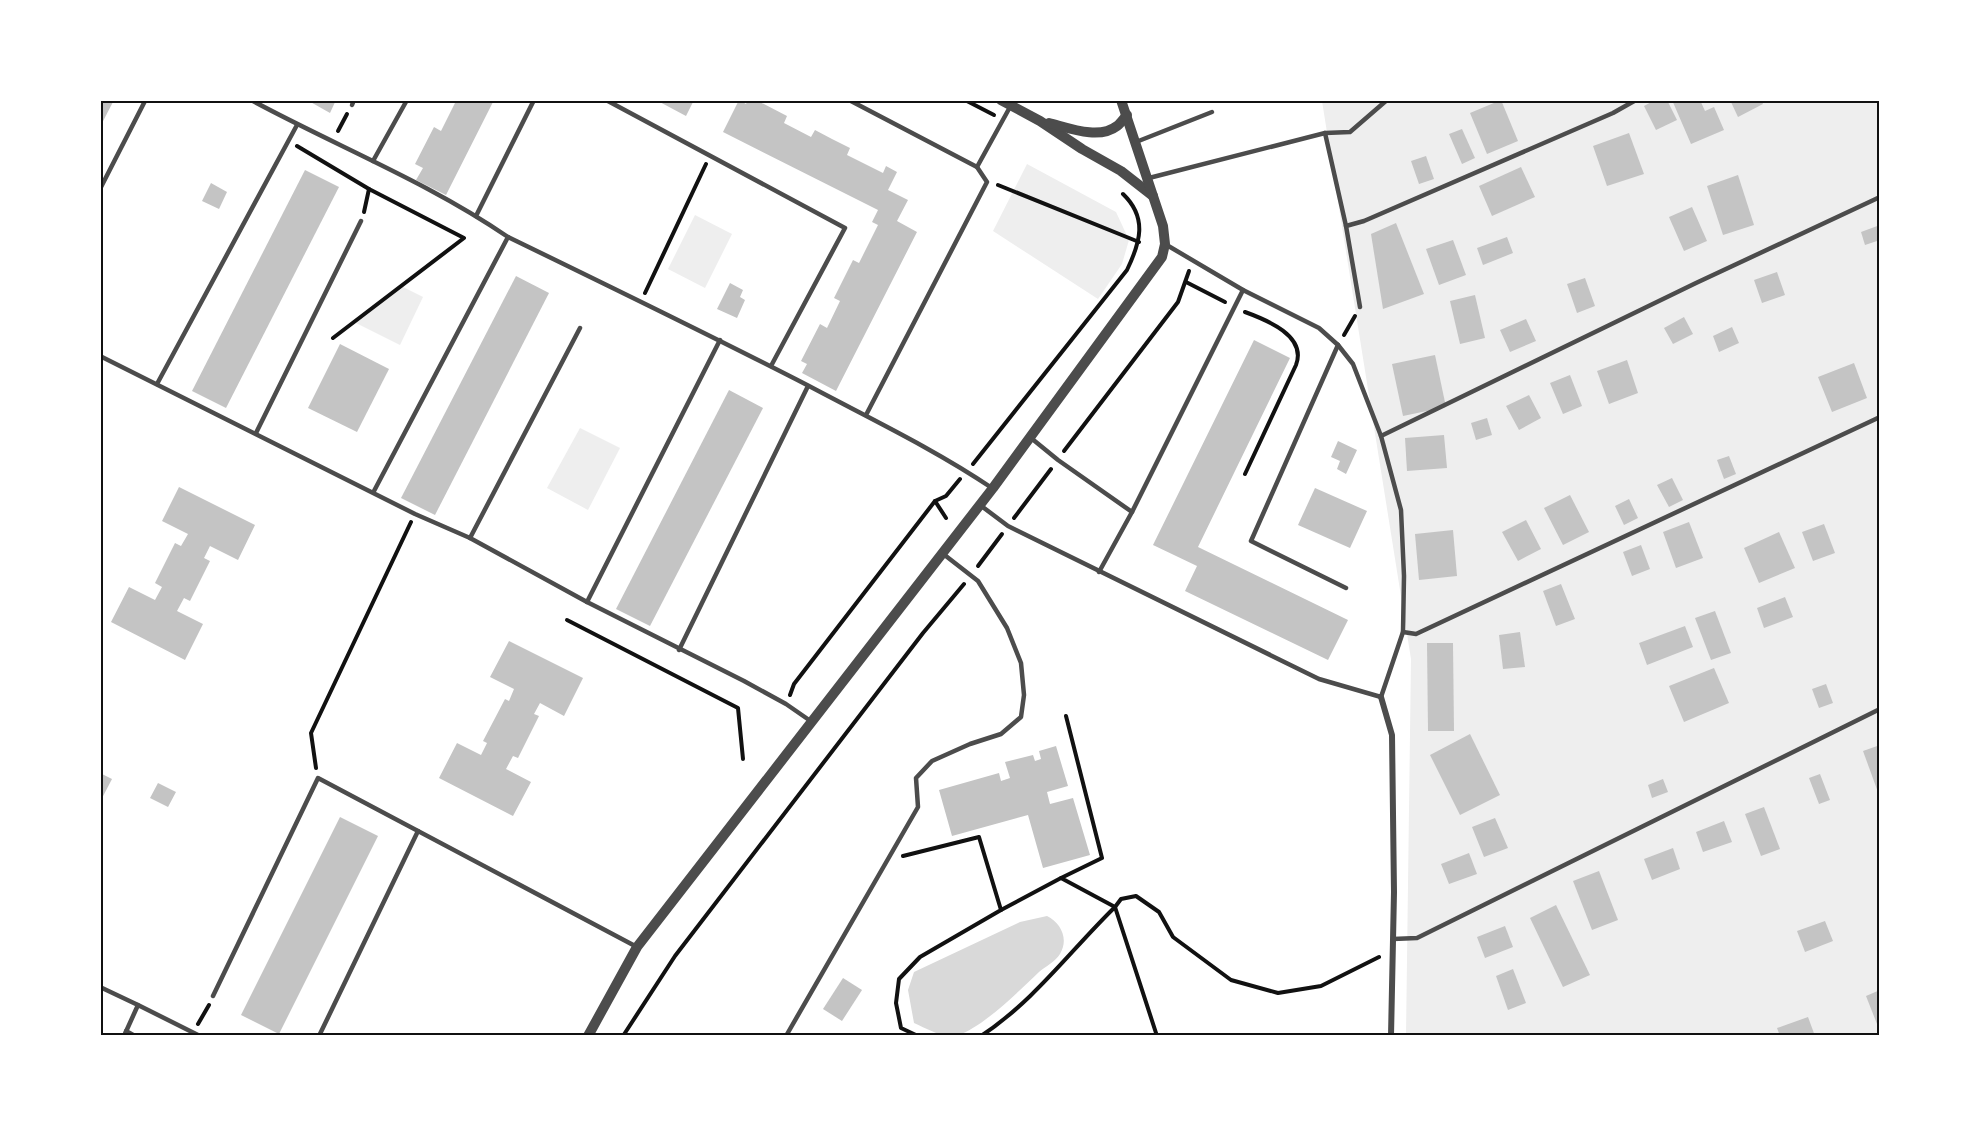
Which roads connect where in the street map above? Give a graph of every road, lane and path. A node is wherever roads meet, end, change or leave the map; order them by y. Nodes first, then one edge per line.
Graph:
1 (251, 100) edge
2 (407, 100) edge
3 (534, 100) edge
4 (606, 100) edge
5 (849, 100) edge
6 (965, 100) edge
7 (1122, 100) edge
8 (1387, 100) edge
9 (1636, 100) edge
10 (145, 101) edge
11 (353, 103) edge
12 (1006, 103) edge
13 (1212, 112) dead end
14 (1127, 115) junction
15 (1003, 120) junction
16 (1040, 121) junction
17 (297, 125) junction
18 (1325, 133) junction
19 (288, 141) junction
20 (333, 141) junction
21 (1136, 142) junction
22 (710, 156) junction
23 (373, 161) junction
24 (977, 167) junction
25 (1148, 178) junction
26 (987, 182) junction
27 (100, 189) edge
28 (369, 189) junction
29 (1119, 191) dead end
30 (1154, 196) junction
31 (1880, 197) edge
32 (477, 216) junction
33 (361, 221) joint
34 (1346, 226) junction
35 (508, 237) junction
36 (1165, 244) junction
37 (1190, 270) dead end
38 (1186, 282) junction
39 (1243, 290) junction
40 (1170, 297) dead end
41 (641, 301) junction
42 (1178, 302) junction
43 (1234, 307) junction
44 (1360, 307) joint
45 (580, 328) dead end
46 (333, 338) dead end
47 (720, 340) junction
48 (1338, 345) junction
49 (100, 356) edge
50 (771, 366) junction
51 (157, 384) junction
52 (808, 386) junction
53 (866, 415) junction
54 (1880, 417) edge
55 (256, 433) junction
56 (1381, 436) junction
57 (1031, 438) junction
58 (1058, 460) junction
59 (1245, 474) dead end
60 (993, 488) junction
61 (374, 492) junction
62 (935, 501) dead end
63 (980, 505) junction
64 (1132, 512) junction
65 (415, 514) junction
66 (946, 518) dead end
67 (1008, 526) junction
68 (470, 538) junction
69 (942, 553) junction
70 (1099, 572) junction
71 (971, 575) junction
72 (1347, 588) dead end
73 (587, 602) junction
74 (567, 620) dead end
75 (1403, 632) junction
76 (679, 650) junction
77 (1381, 697) junction
78 (1880, 710) edge
79 (1066, 716) dead end
80 (812, 722) junction
81 (743, 759) dead end
82 (318, 778) junction
83 (418, 831) junction
84 (888, 860) junction
85 (1061, 878) junction
86 (1115, 908) junction
87 (1001, 910) junction
88 (1393, 939) junction
89 (637, 947) junction
90 (1379, 957) dead end
91 (100, 987) edge
92 (213, 996) joint
93 (138, 1005) junction
94 (194, 1032) junction
95 (125, 1033) edge
96 (135, 1035) edge
97 (200, 1035) edge
98 (319, 1035) edge
99 (588, 1035) edge
100 (623, 1035) edge
101 (786, 1035) edge
102 (918, 1035) edge
103 (981, 1035) edge
104 (1156, 1035) edge
105 (1391, 1035) edge

1 - 17 lane
2 - 23 lane
3 - 32 lane
4 - 22 lane
5 - 24 lane
6 - 15 path
7 - 14 street
8 - 18 lane
9 - 34 lane
10 - 27 lane
11 - 20 path
12 - 15 lane
12 - 16 street
13 - 21 lane
14 - 16 street
14 - 21 street
15 - 24 lane
16 - 30 street
17 - 19 lane
17 - 20 lane
18 - 25 lane
18 - 34 lane
19 - 28 path
19 - 51 lane
20 - 23 lane
21 - 25 street
22 - 41 path
22 - 50 lane
23 - 32 lane
24 - 26 lane
25 - 30 street
26 - 29 path
26 - 53 lane
28 - 33 path
28 - 46 path
30 - 36 street
31 - 56 lane
32 - 35 lane
33 - 55 lane
34 - 44 lane
35 - 41 lane
35 - 61 lane
36 - 39 lane
36 - 57 street
37 - 38 path
38 - 42 path
38 - 43 path
39 - 43 lane
39 - 48 lane
40 - 42 path
41 - 47 lane
42 - 58 path
43 - 59 path
43 - 64 lane
44 - 48 path
45 - 68 lane
47 - 50 lane
47 - 73 lane
48 - 56 lane
48 - 72 lane
49 - 51 lane
50 - 52 lane
51 - 55 lane
52 - 53 lane
52 - 76 lane
53 - 60 lane
54 - 75 lane
55 - 61 lane
56 - 75 lane
57 - 58 lane
57 - 60 street
58 - 64 lane
58 - 67 path
60 - 63 street
61 - 65 lane
62 - 66 path
63 - 67 lane
63 - 69 street
64 - 70 lane
65 - 68 lane
65 - 82 path
67 - 70 lane
67 - 71 path
68 - 73 lane
69 - 71 lane
69 - 80 street
70 - 77 lane
71 - 84 lane
71 - 100 path
73 - 76 lane
74 - 81 path
75 - 77 lane
76 - 80 lane
77 - 88 street
78 - 88 lane
79 - 85 path
80 - 89 street
82 - 83 lane
82 - 92 lane
83 - 89 lane
83 - 98 lane
84 - 87 path
84 - 101 lane
85 - 86 path
85 - 87 path
86 - 90 path
86 - 103 path
86 - 104 path
87 - 102 path
88 - 105 street
89 - 99 street
91 - 93 lane
92 - 94 path
93 - 94 lane
93 - 95 lane
94 - 97 lane
95 - 96 lane

